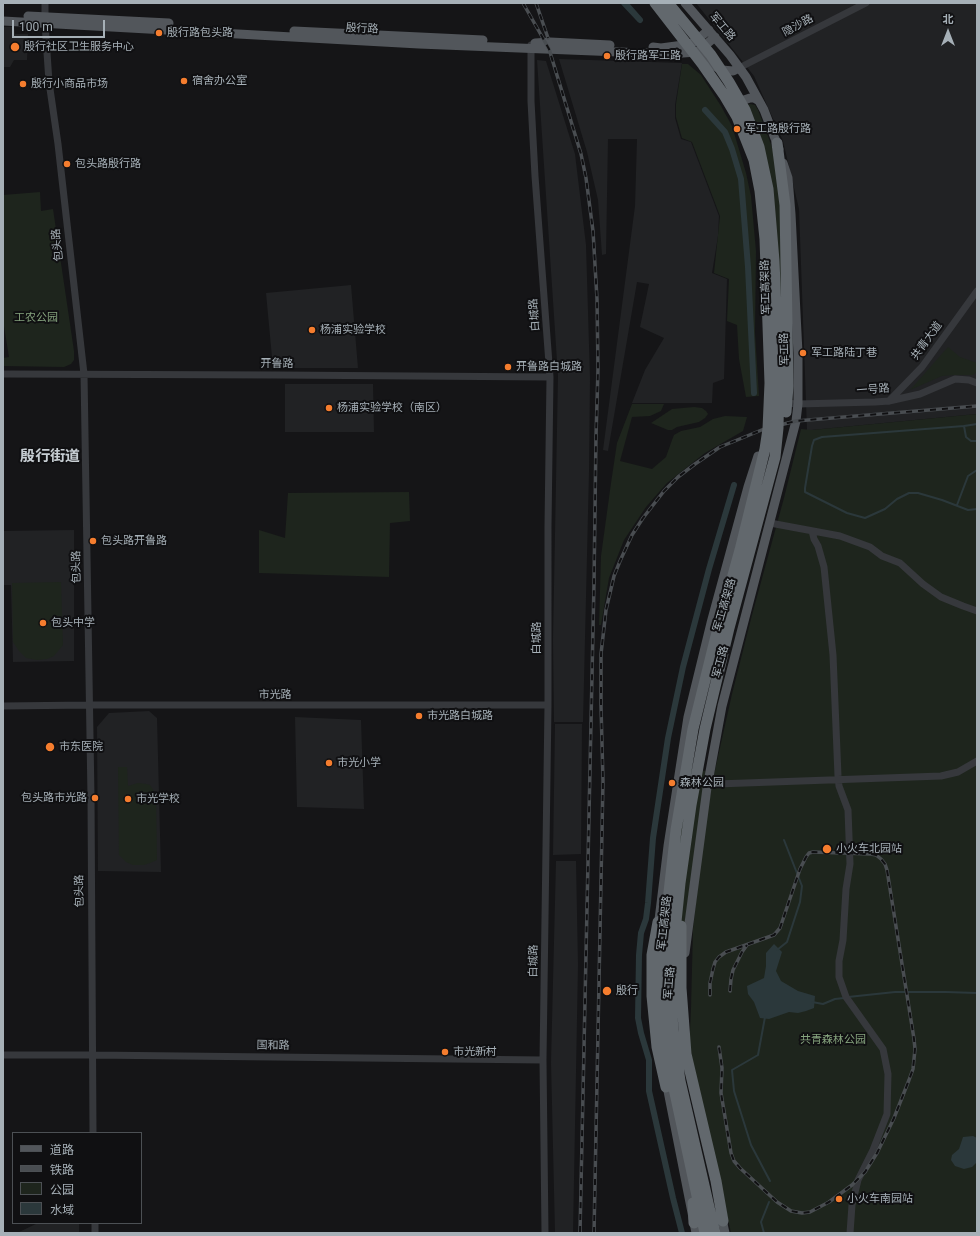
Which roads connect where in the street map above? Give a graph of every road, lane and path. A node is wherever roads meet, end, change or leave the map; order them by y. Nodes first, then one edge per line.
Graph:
1 (45, 3) edge
2 (654, 3) edge
3 (668, 3) edge
4 (682, 3) edge
5 (685, 3) edge
6 (866, 3) edge
7 (663, 14) junction
8 (3, 15) edge
9 (45, 19) junction
10 (3, 21) edge
11 (712, 34) junction
12 (691, 44) junction
13 (531, 46) junction
14 (697, 52) junction
15 (739, 68) junction
16 (759, 100) junction
17 (736, 108) junction
18 (776, 143) junction
19 (977, 290) edge
20 (3, 374) edge
21 (84, 374) junction
22 (550, 377) junction
23 (977, 383) edge
24 (889, 401) junction
25 (767, 402) junction
26 (798, 404) junction
27 (775, 457) junction
28 (770, 523) junction
29 (812, 531) junction
30 (977, 611) edge
31 (89, 705) junction
32 (548, 705) junction
33 (3, 706) edge
34 (977, 761) edge
35 (838, 781) junction
36 (717, 784) dead end
37 (673, 857) junction
38 (680, 883) junction
39 (3, 1055) edge
40 (92, 1055) junction
41 (543, 1060) junction
42 (93, 1132) edge
43 (723, 1221) junction
44 (695, 1228) edge
45 (545, 1233) edge
46 (705, 1233) edge
47 (715, 1233) edge
48 (725, 1233) edge
49 (850, 1233) edge

1 - 9 street, 包头路
2 - 7 main road, 军工路
2 - 37 highway, 军工高架路, bridge
3 - 27 highway, 军工高架路, bridge
4 - 7 main road
5 - 11 main road, 军工路
6 - 15 street, 隐沙路
7 - 12 main road, 军工路
8 - 9 main road, 殷行路
9 - 10 main road, 殷行路
9 - 13 main road, 殷行路
9 - 21 street, 包头路
11 - 12 main road
11 - 14 main road
11 - 15 main road, 军工路
12 - 13 main road, 殷行路
12 - 14 main road, 军工路
13 - 14 main road, 殷行路
13 - 22 street, 白城路
14 - 15 main road, 军工路
14 - 17 main road, 军工路
15 - 16 main road, 军工路
16 - 17 main road
16 - 18 main road, 军工路
17 - 25 main road, 军工路
18 - 26 main road, 军工路
18 - 27 highway, bridge
19 - 24 street, 共青大道
20 - 21 street, 开鲁路
21 - 22 street, 开鲁路
21 - 31 street, 包头路
22 - 32 street, 白城路
23 - 24 street, 一号路
24 - 26 street, 一号路
25 - 26 street, 一号路
25 - 44 main road, 军工路
26 - 28 main road, 军工路
27 - 38 highway, 军工高架路, bridge
28 - 29 street
28 - 43 main road, 军工路
29 - 30 street
29 - 35 street
31 - 32 street, 市光路
31 - 33 street, 市光路
31 - 40 street, 包头路
32 - 41 street, 白城路
34 - 35 street
35 - 36 street
35 - 49 street
37 - 44 highway, bridge
37 - 46 highway, 军工高架路, bridge
38 - 43 highway, bridge
38 - 47 highway, 军工高架路, bridge
39 - 40 street, 国和路
40 - 41 street, 国和路
40 - 42 street, 包头路
41 - 45 street, 白城路
43 - 48 main road, 军工路

